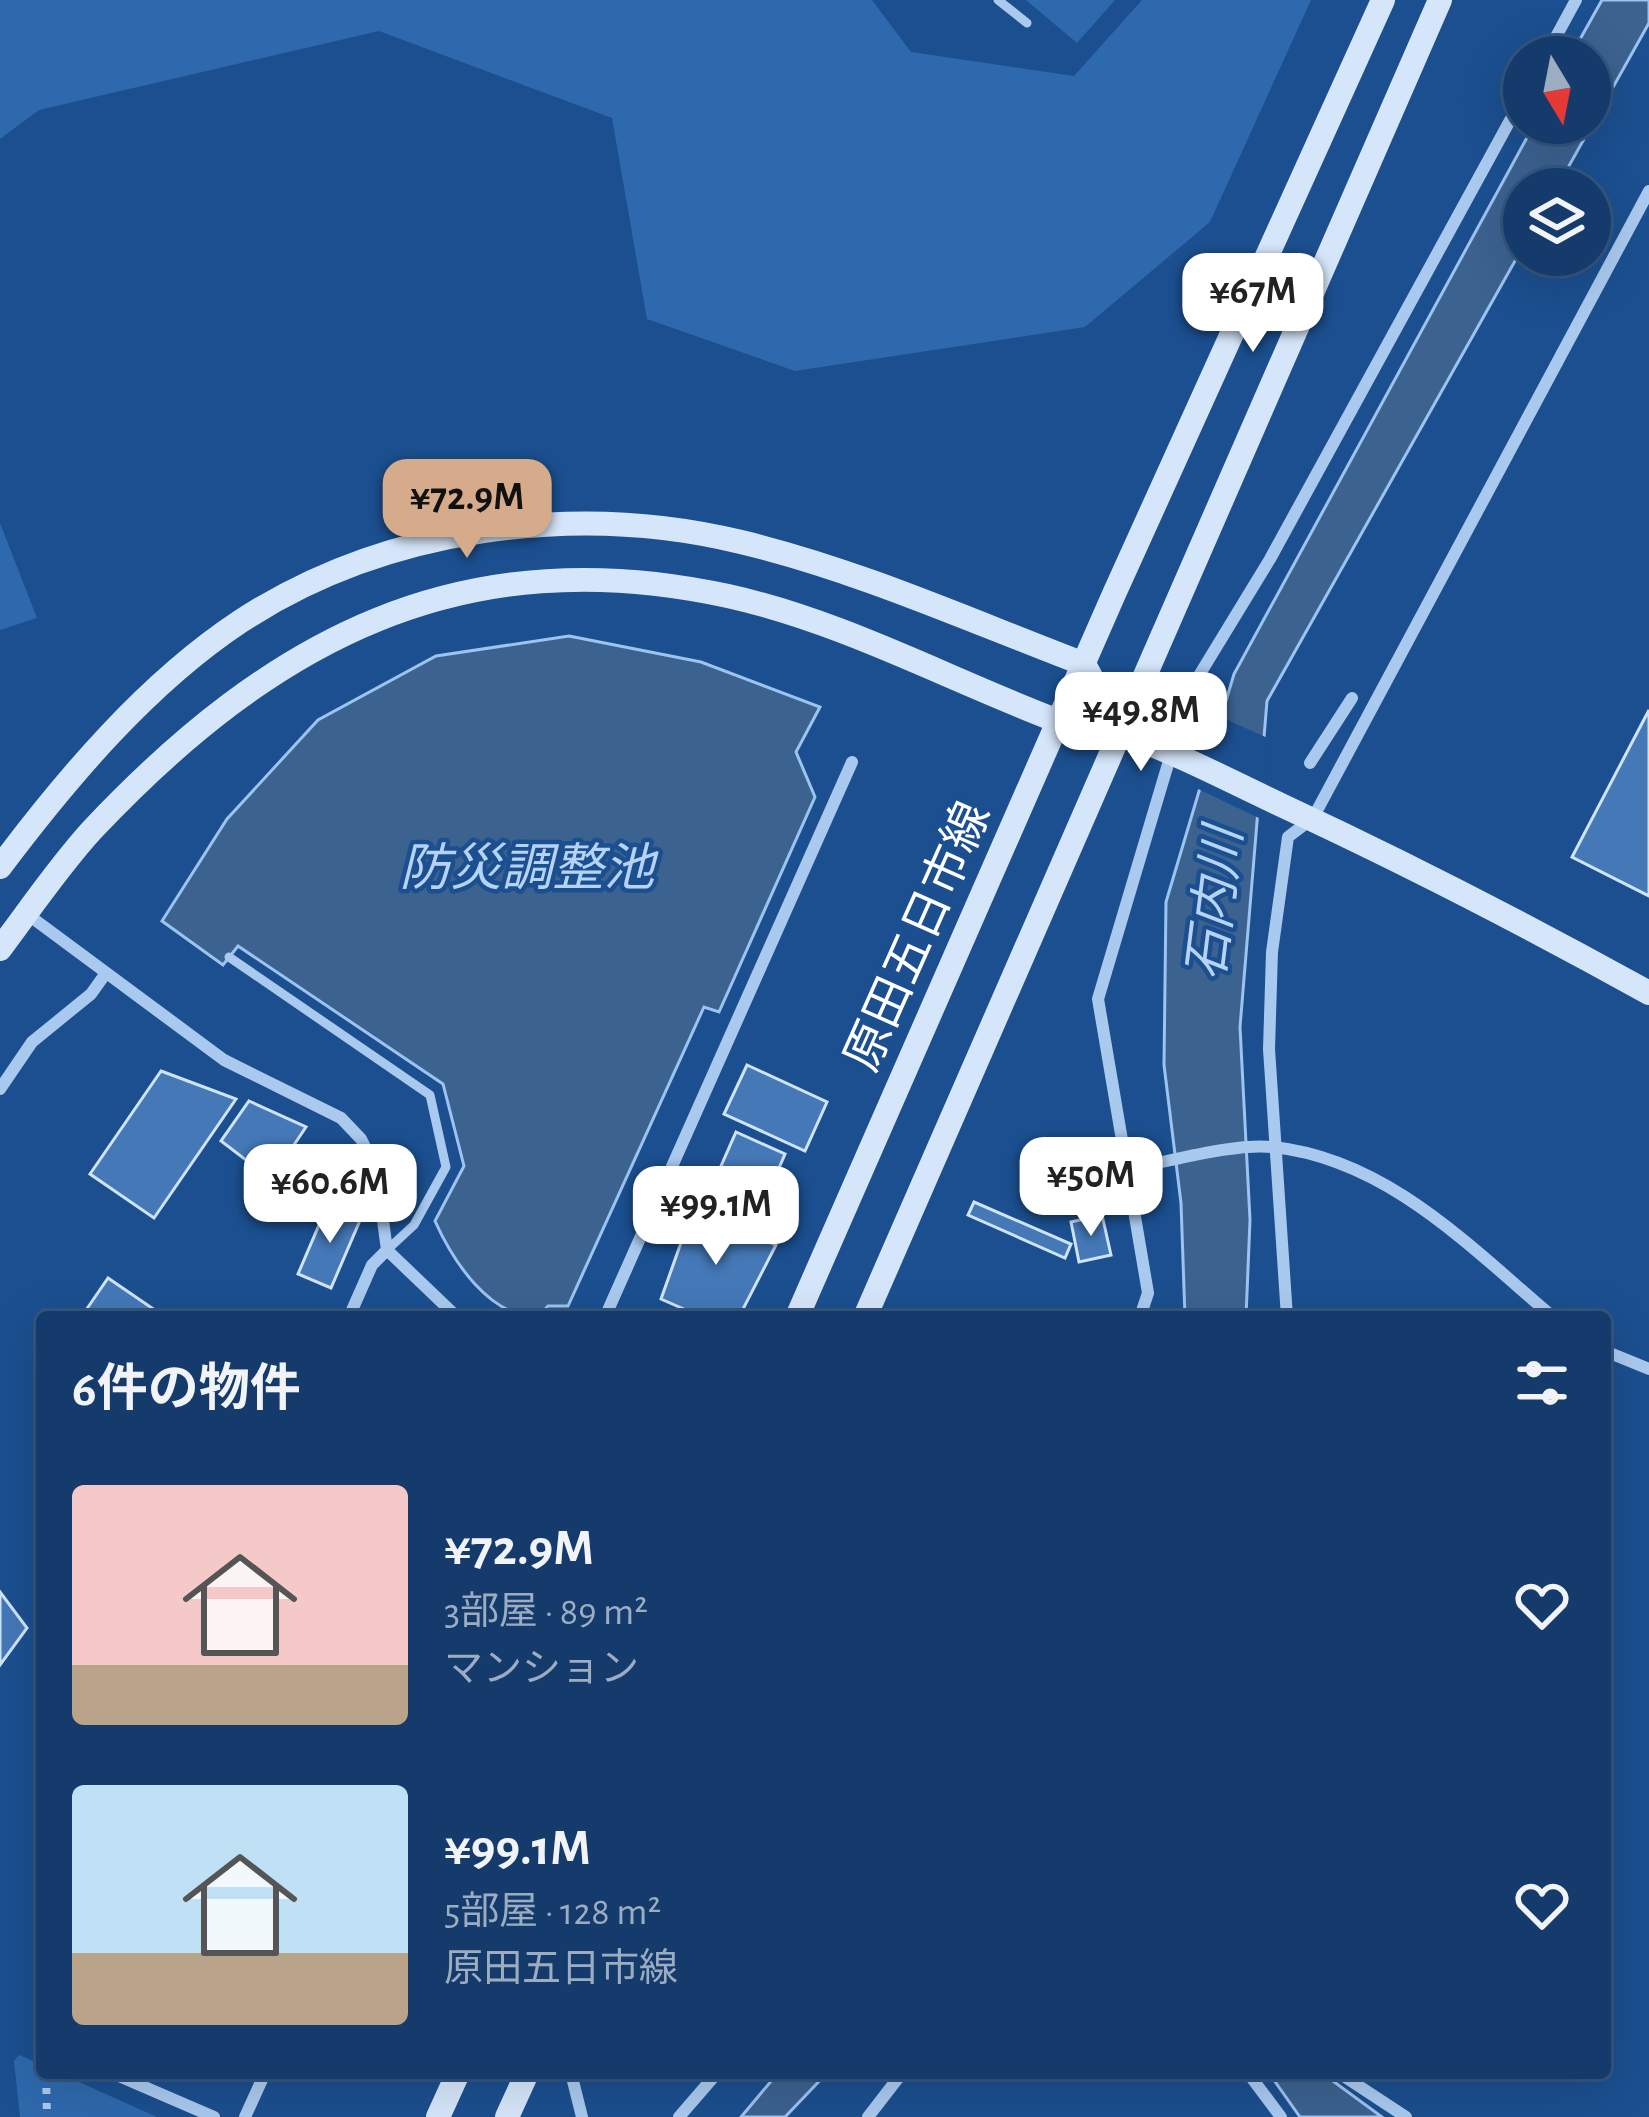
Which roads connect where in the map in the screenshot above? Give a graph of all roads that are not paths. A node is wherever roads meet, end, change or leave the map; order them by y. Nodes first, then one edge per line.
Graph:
1 (998, 0) edge
2 (1383, 0) edge
3 (1439, 0) edge
4 (1576, 0) edge
5 (1027, 23) dead end
6 (1556, 36) edge
7 (1503, 133) edge
8 (1649, 190) edge
9 (1084, 664) junction
10 (1352, 698) dead end
11 (1181, 705) dead end
12 (1060, 722) junction
13 (1122, 734) junction
14 (1178, 757) junction
15 (852, 762) dead end
16 (1310, 764) dead end
17 (1313, 818) junction
18 (0, 867) edge
19 (27, 914) junction
20 (0, 949) edge
21 (229, 957) dead end
22 (106, 973) junction
23 (1649, 993) edge
24 (0, 1089) edge
25 (1274, 1147) junction
26 (1126, 1168) junction
27 (387, 1250) junction
28 (352, 1311) edge
29 (451, 1311) edge
30 (608, 1311) edge
31 (800, 1311) edge
32 (868, 1311) edge
33 (1142, 1311) edge
34 (1287, 1311) edge
35 (1546, 1311) edge
36 (1611, 1354) edge
37 (1649, 1370) edge
38 (126, 2079) edge
39 (262, 2079) edge
40 (455, 2079) edge
41 (524, 2079) edge
42 (572, 2079) edge
43 (712, 2079) edge
44 (897, 2079) edge
45 (1252, 2079) edge
46 (1348, 2079) edge
47 (214, 2117) edge
48 (246, 2117) edge
49 (438, 2117) edge
50 (507, 2117) edge
51 (582, 2117) edge
52 (679, 2117) edge
53 (868, 2117) edge
54 (1280, 2117) edge
55 (1406, 2117) edge

1 - 5 lane
2 - 9 street, 原田五日市線
3 - 13 street
4 - 6 street
7 - 11 street
8 - 17 street
9 - 12 street, 原田五日市線
9 - 13 street
9 - 18 street
10 - 16 street
12 - 13 street
12 - 19 street
12 - 31 street, 原田五日市線
13 - 14 street
13 - 32 street
14 - 17 street
14 - 26 street
15 - 30 street
17 - 23 street
17 - 25 street
19 - 20 street
19 - 22 street
21 - 27 lane
22 - 24 street
22 - 27 street
25 - 26 street
25 - 34 street
25 - 35 street
26 - 33 street
27 - 28 street
27 - 29 street
36 - 37 street
38 - 47 street
39 - 48 street
40 - 49 street
41 - 50 street
42 - 51 street
43 - 52 street
44 - 53 street
45 - 54 street
46 - 55 street

